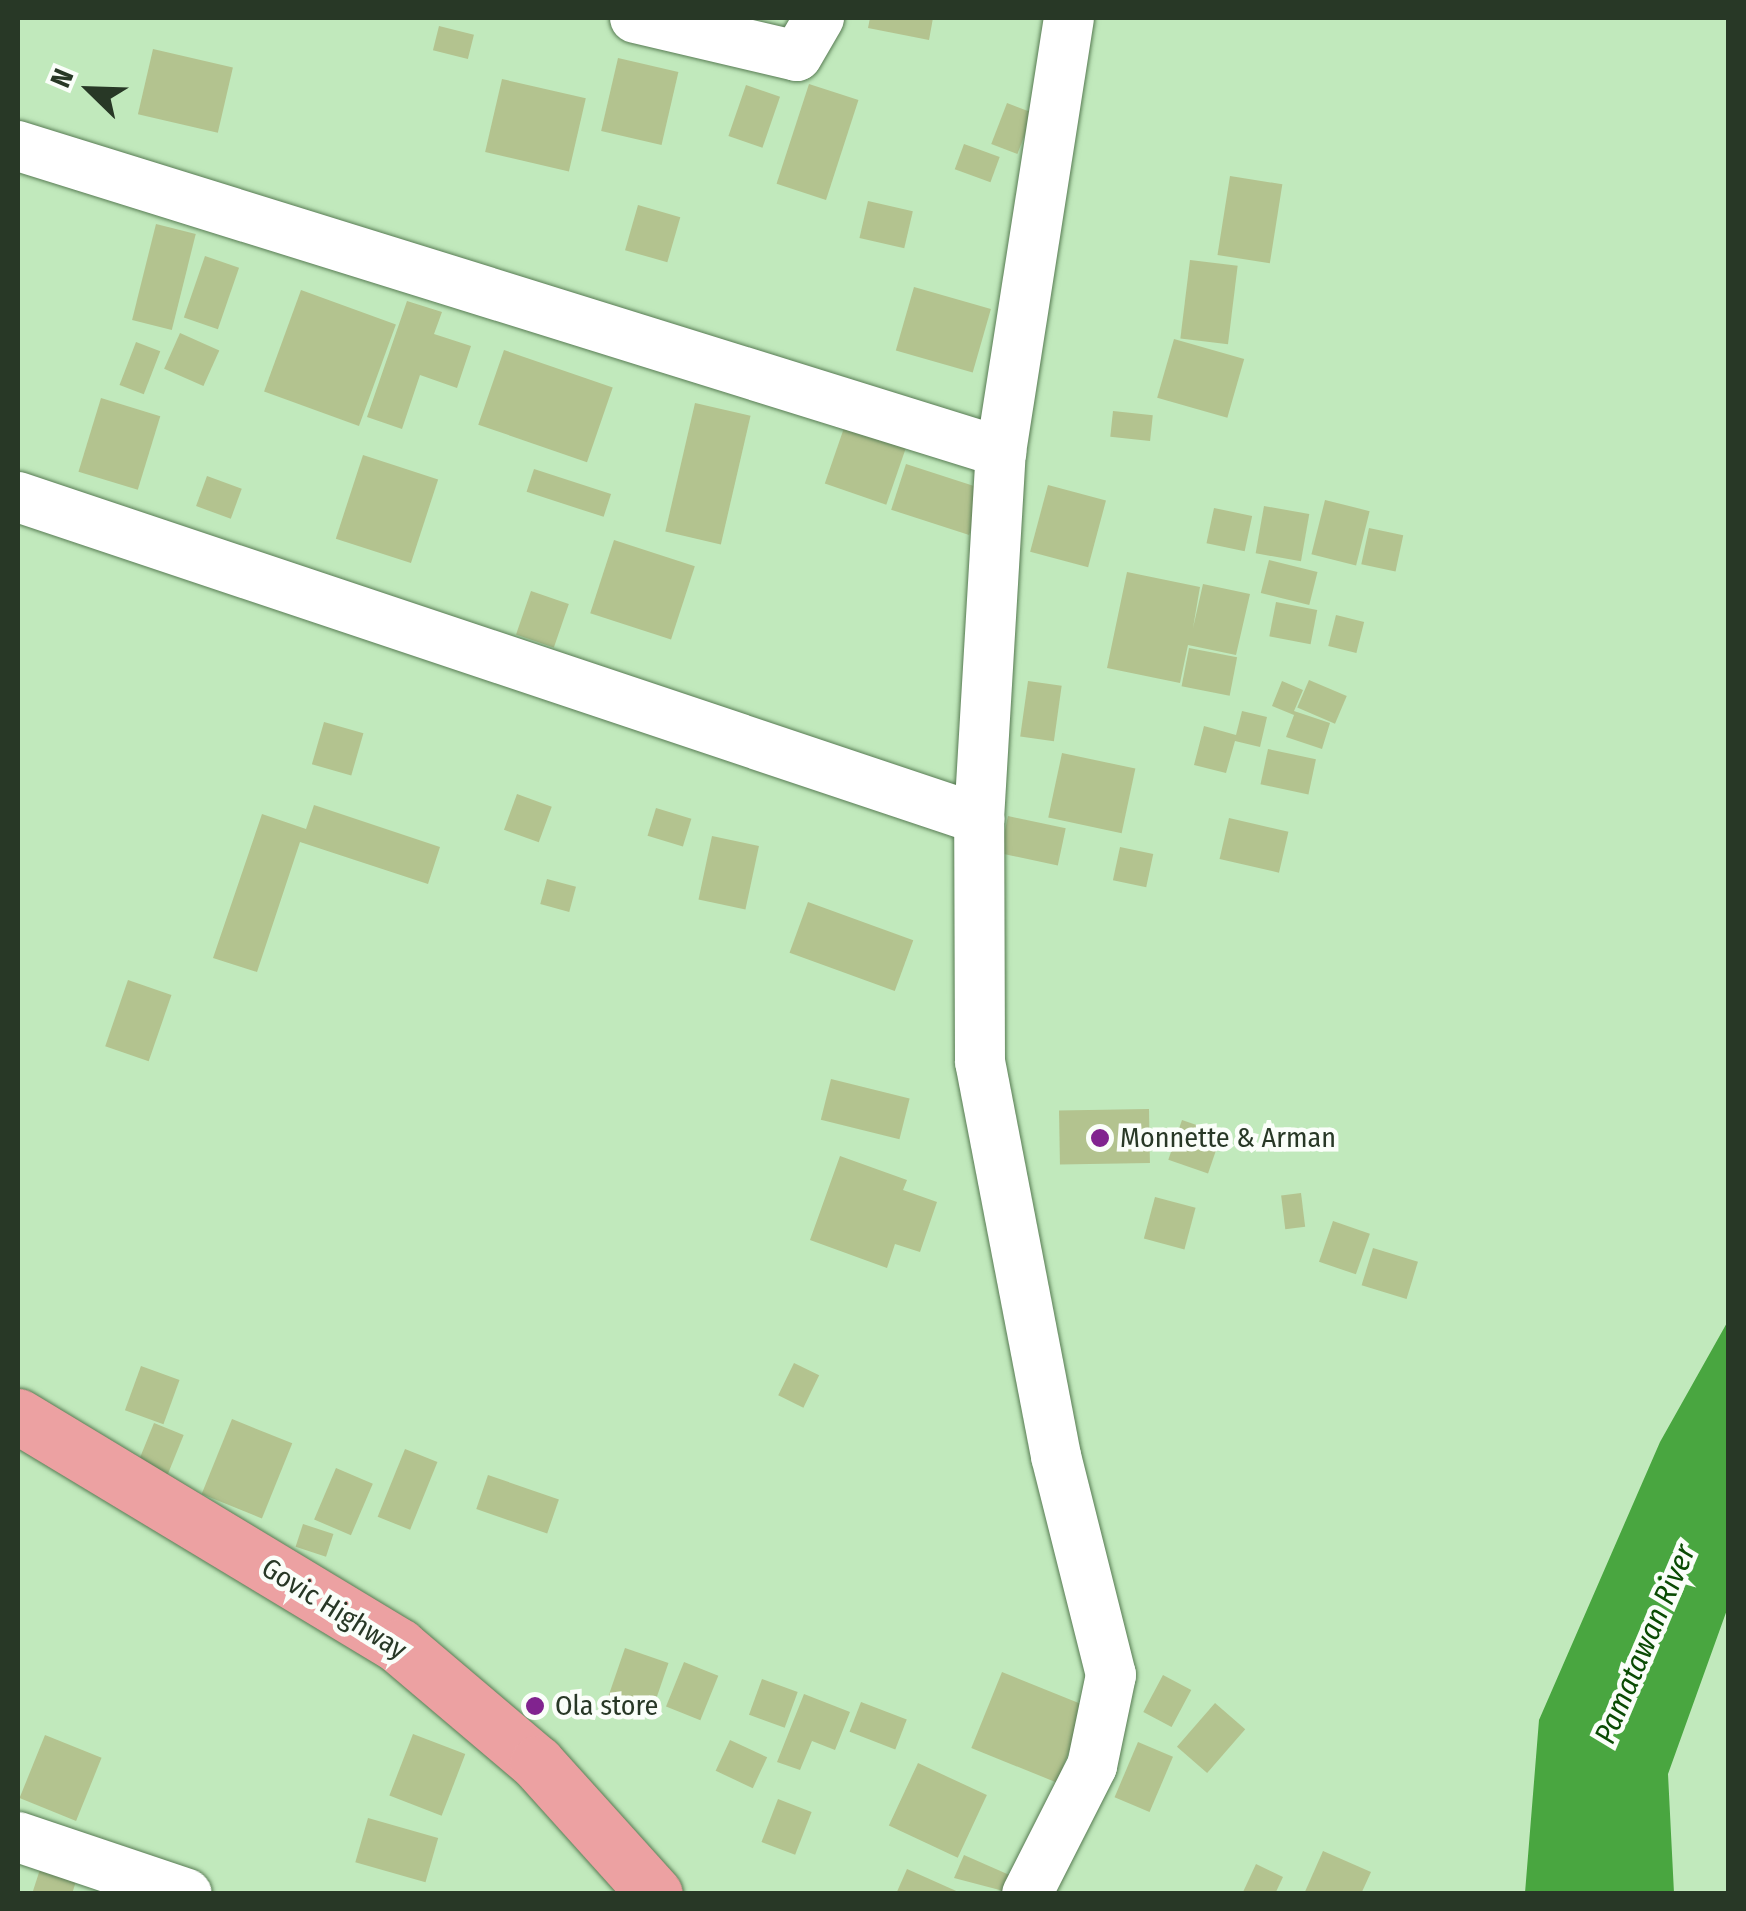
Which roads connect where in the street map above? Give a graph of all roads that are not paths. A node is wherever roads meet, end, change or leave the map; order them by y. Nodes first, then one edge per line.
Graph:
1 (635, 18) edge
2 (818, 18) edge
3 (1069, 18) edge
4 (18, 146) edge
5 (1001, 452) junction
6 (18, 498) edge
7 (979, 819) junction
8 (18, 1416) edge
9 (18, 1836) edge
10 (187, 1894) edge
11 (655, 1894) edge
12 (1027, 1894) edge

1 - 2 street
3 - 5 street
4 - 5 street
5 - 7 street
6 - 7 street
7 - 12 street
8 - 11 main road, Govic Highway
9 - 10 street

